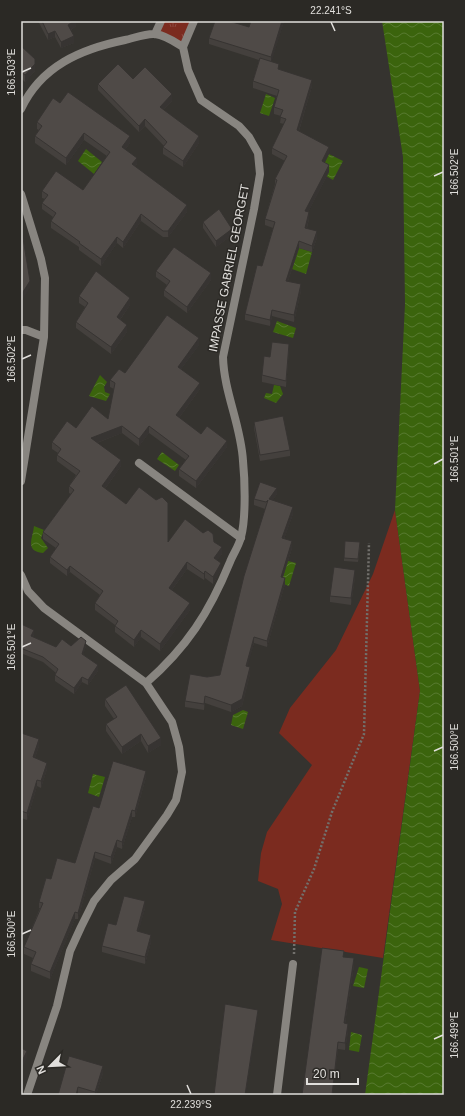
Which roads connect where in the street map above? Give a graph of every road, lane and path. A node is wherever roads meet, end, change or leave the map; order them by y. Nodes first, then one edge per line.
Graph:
1 (161, 21) edge
2 (194, 21) edge
3 (155, 34) junction
4 (183, 47) junction
5 (21, 109) edge
6 (21, 194) edge
7 (21, 330) edge
8 (44, 337) junction
9 (139, 463) dead end
10 (21, 481) edge
11 (241, 538) junction
12 (368, 543) dead end
13 (21, 576) edge
14 (146, 683) junction
15 (293, 964) joint
16 (27, 1095) edge
17 (277, 1095) edge

1 - 3 street
2 - 4 street
3 - 4 street
3 - 5 street
4 - 11 street, IMPASSE GABRIEL GEORGET
6 - 8 street
7 - 8 street
8 - 10 street
9 - 11 street
11 - 14 street, IMPASSE GABRIEL GEORGET
12 - 15 path
13 - 14 street
14 - 16 street
15 - 17 street

